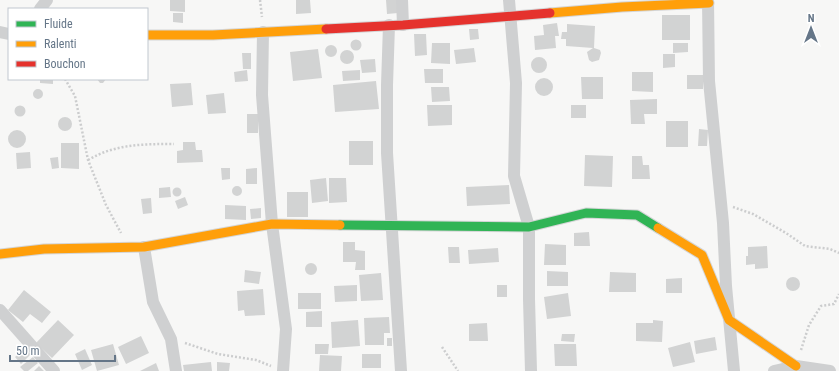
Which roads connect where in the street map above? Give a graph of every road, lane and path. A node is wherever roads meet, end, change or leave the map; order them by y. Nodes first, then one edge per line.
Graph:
1 (47, 0) edge
2 (402, 0) edge
3 (509, 0) edge
4 (708, 2) edge
5 (41, 8) edge
6 (510, 17) junction
7 (389, 25) junction
8 (403, 25) junction
9 (263, 32) junction
10 (148, 35) edge
11 (66, 80) edge
12 (174, 144) dead end
13 (88, 160) junction
14 (721, 202) junction
15 (272, 224) junction
16 (392, 225) junction
17 (529, 227) junction
18 (144, 247) junction
19 (839, 253) edge
20 (0, 254) edge
21 (839, 294) edge
22 (0, 310) edge
23 (729, 320) junction
24 (171, 339) junction
25 (442, 347) dead end
26 (796, 366) junction
27 (54, 371) edge
28 (176, 371) edge
29 (283, 371) edge
30 (401, 371) edge
31 (458, 371) edge
32 (531, 371) edge
33 (734, 371) edge
34 (774, 371) edge
35 (830, 371) edge

1 - 5 street
2 - 8 street
3 - 6 street
4 - 6 street
4 - 14 street
6 - 8 street
6 - 17 street
7 - 8 street
7 - 9 street
7 - 16 street
9 - 10 street
9 - 15 street
11 - 13 path
12 - 13 path
13 - 18 path
14 - 19 path
14 - 23 street
15 - 16 street
15 - 18 street
15 - 29 street
16 - 17 street
16 - 30 street
17 - 23 street
17 - 32 street
18 - 20 street
18 - 24 street
21 - 26 path
22 - 27 street
23 - 26 street
23 - 33 street
24 - 28 street
24 - 29 path
25 - 31 path
26 - 34 street
26 - 35 street

